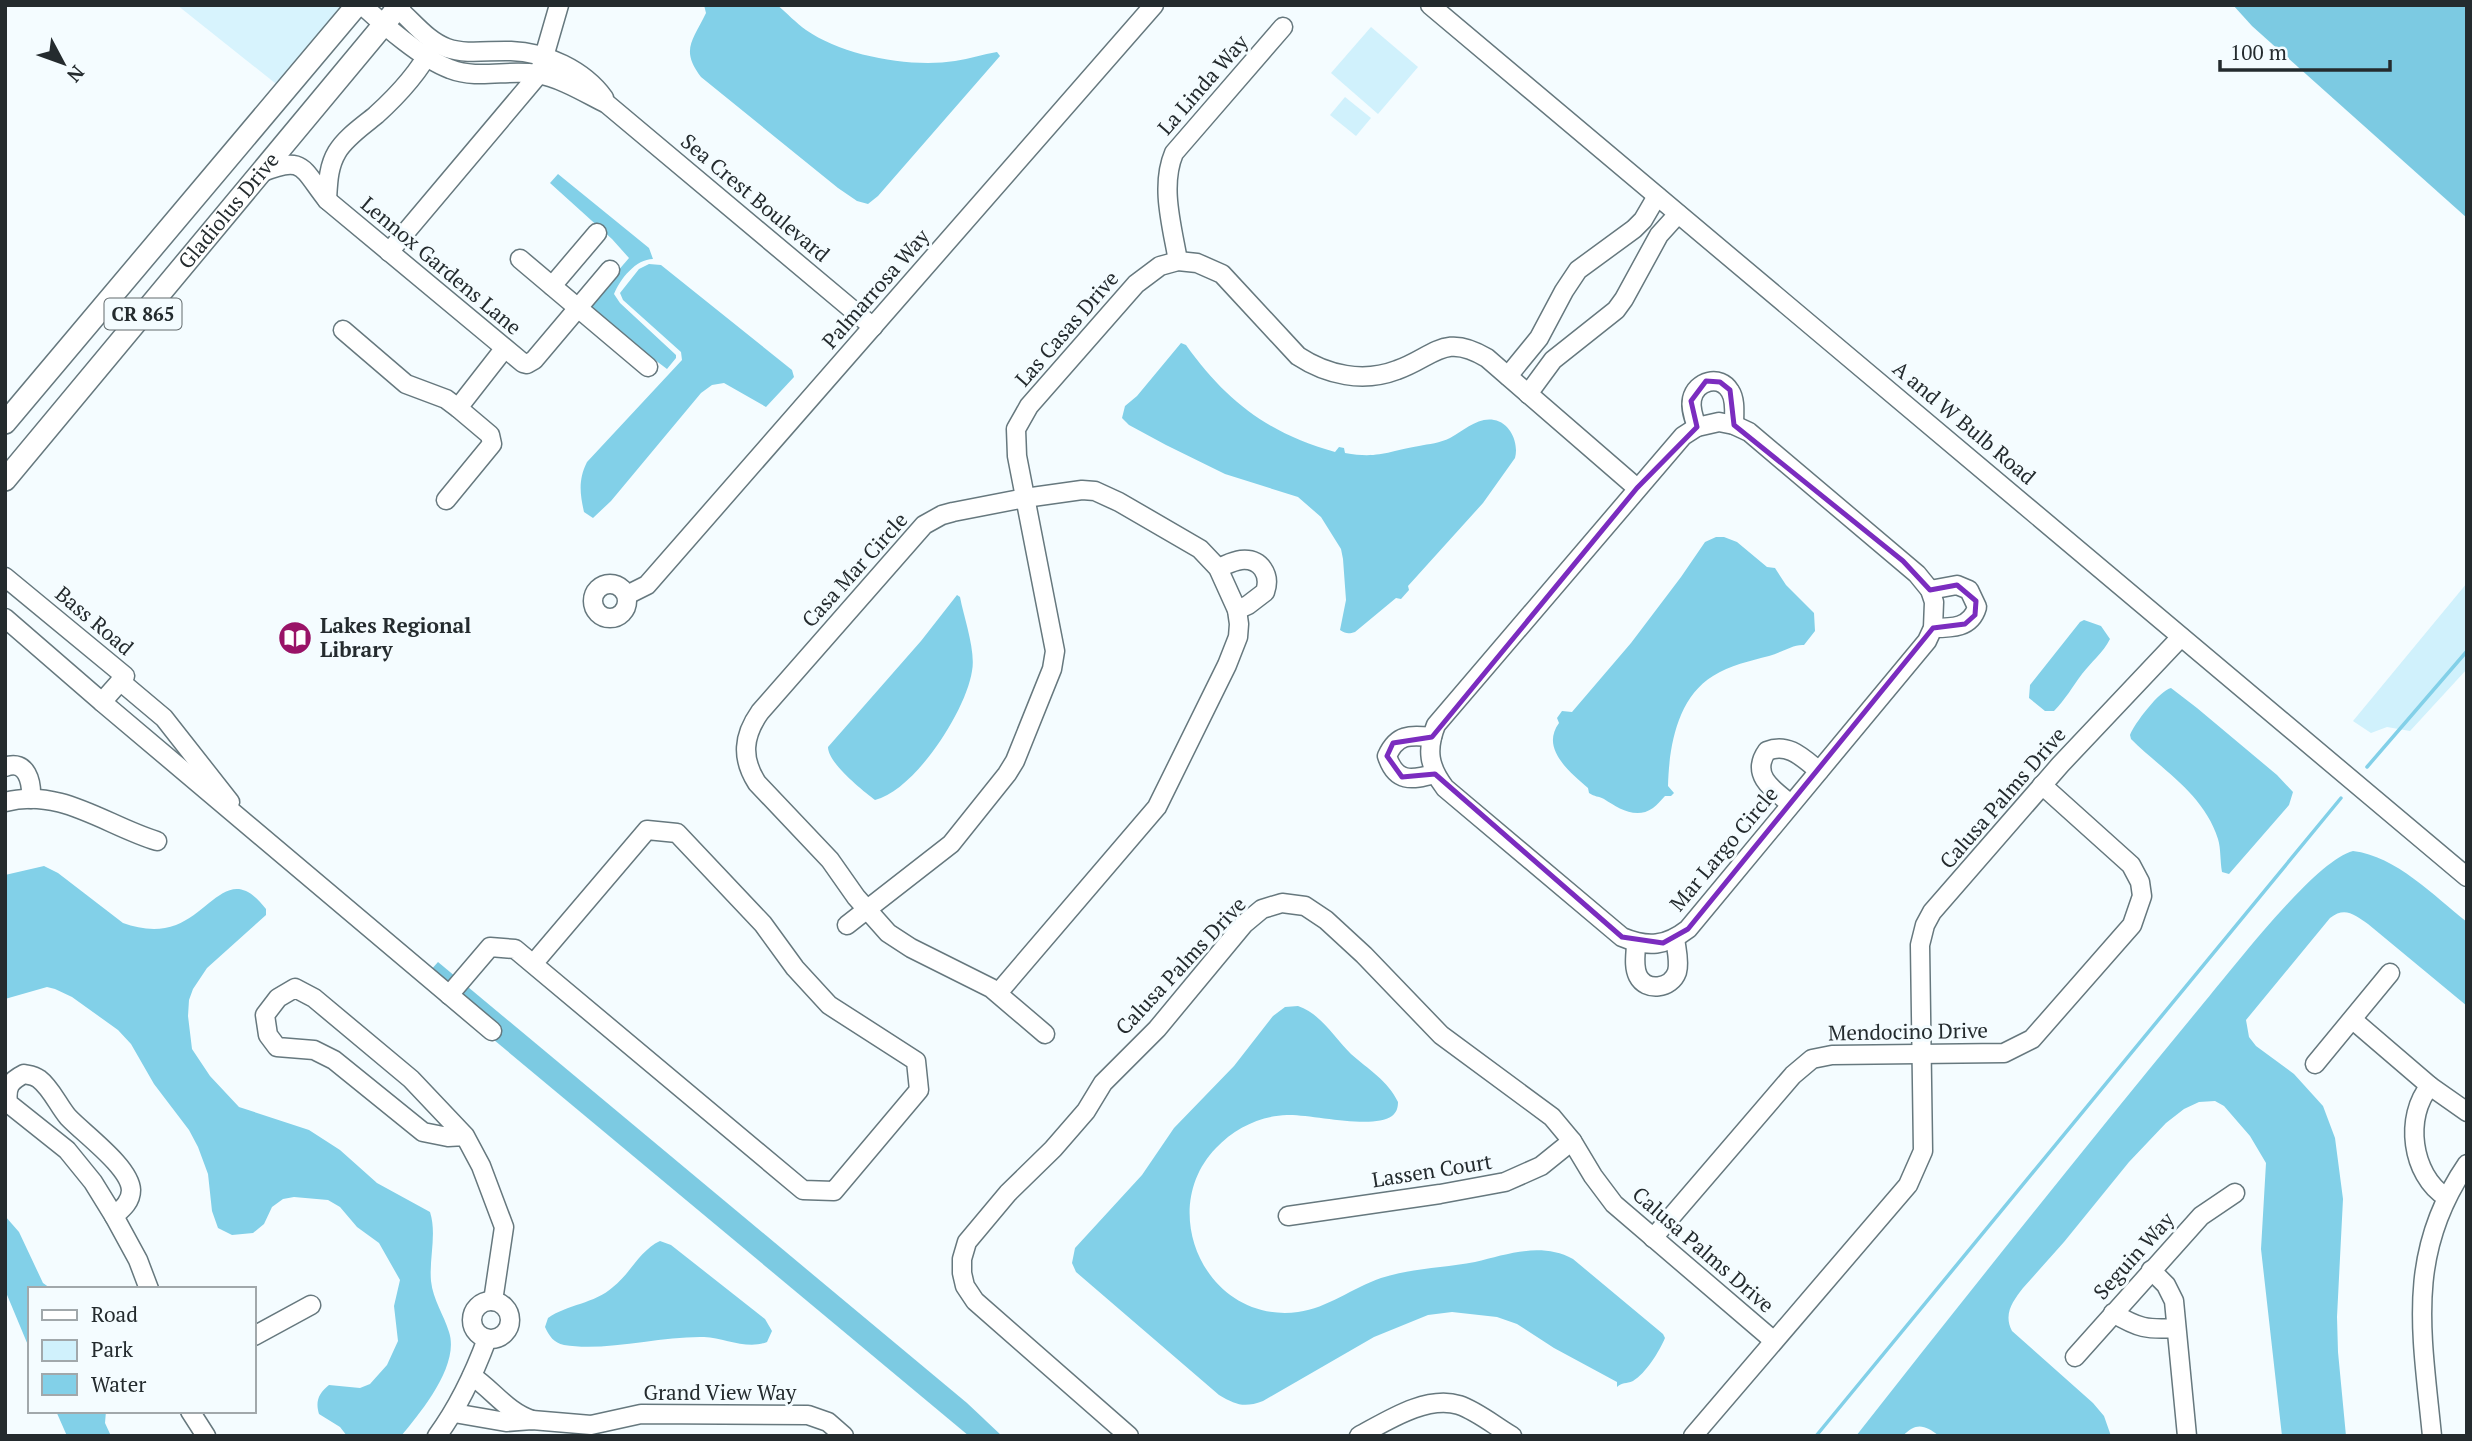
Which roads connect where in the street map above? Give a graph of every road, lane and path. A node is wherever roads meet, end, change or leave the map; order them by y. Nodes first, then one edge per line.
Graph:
1 (360, 5) edge
2 (559, 5) edge
3 (1154, 5) edge
4 (1430, 5) edge
5 (393, 11) edge
6 (1283, 27) dead end
7 (431, 49) junction
8 (543, 56) junction
9 (538, 74) junction
10 (607, 104) junction
11 (260, 173) junction
12 (1657, 196) junction
13 (327, 200) junction
14 (1678, 214) junction
15 (597, 233) dead end
16 (389, 252) junction
17 (520, 260) dead end
18 (1178, 261) junction
19 (610, 270) dead end
20 (552, 286) junction
21 (579, 308) junction
22 (873, 327) junction
23 (343, 330) dead end
24 (505, 349) junction
25 (648, 367) dead end
26 (1508, 376) junction
27 (1528, 394) junction
28 (458, 408) junction
29 (5, 424) edge
30 (1734, 425) junction
31 (1697, 427) junction
32 (5, 480) edge
33 (1637, 488) junction
34 (1025, 498) junction
35 (446, 500) dead end
36 (1218, 568) junction
37 (5, 576) edge
38 (1930, 590) junction
39 (627, 595) dead end
40 (1237, 610) junction
41 (5, 618) edge
42 (1933, 628) junction
43 (2181, 637) junction
44 (120, 681) junction
45 (102, 702) junction
46 (1432, 737) junction
47 (5, 768) edge
48 (1819, 771) junction
49 (1435, 774) junction
50 (2042, 785) junction
51 (32, 799) junction
52 (5, 802) edge
53 (1791, 804) junction
54 (251, 830) junction
55 (157, 841) dead end
56 (2467, 877) edge
57 (867, 910) junction
58 (847, 925) dead end
59 (1675, 939) junction
60 (1636, 943) junction
61 (533, 964) junction
62 (2390, 973) dead end
63 (998, 993) junction
64 (449, 995) junction
65 (2353, 1020) junction
66 (492, 1031) dead end
67 (1045, 1034) dead end
68 (1922, 1055) junction
69 (2315, 1064) dead end
70 (2430, 1086) junction
71 (2467, 1112) edge
72 (465, 1136) junction
73 (1572, 1141) junction
74 (2467, 1164) edge
75 (2235, 1193) dead end
76 (2446, 1197) junction
77 (114, 1216) junction
78 (1288, 1216) dead end
79 (1653, 1238) junction
80 (2151, 1270) junction
81 (148, 1287) edge
82 (493, 1301) junction
83 (311, 1305) dead end
84 (2113, 1313) junction
85 (2176, 1328) junction
86 (256, 1335) edge
87 (486, 1339) junction
88 (1774, 1341) junction
89 (2075, 1357) dead end
90 (472, 1376) junction
91 (191, 1413) edge
92 (454, 1413) junction
93 (531, 1419) junction
94 (592, 1425) junction
95 (206, 1436) edge
96 (437, 1436) edge
97 (611, 1436) edge
98 (844, 1436) edge
99 (1129, 1436) edge
100 (1360, 1436) edge
101 (1511, 1436) edge
102 (1693, 1436) edge
103 (2187, 1436) edge
104 (2432, 1436) edge

1 - 5 street, Sea Crest Boulevard
1 - 29 main road, Gladiolus Drive / CR 865
2 - 8 street
3 - 22 street, Palmarrosa Way
4 - 12 street, A and W Bulb Road
5 - 7 street, Sea Crest Boulevard
5 - 11 main road, Gladiolus Drive / CR 865
6 - 18 street, La Linda Way
7 - 8 street, Sea Crest Boulevard
7 - 9 street, Sea Crest Boulevard
7 - 13 street, Lennox Gardens Lane
8 - 9 street
8 - 10 street, Sea Crest Boulevard
9 - 10 street, Sea Crest Boulevard
9 - 16 street
10 - 22 street, Sea Crest Boulevard
11 - 13 street, Lennox Gardens Lane
11 - 32 main road, Gladiolus Drive / CR 865
12 - 14 street, A and W Bulb Road
12 - 26 street
13 - 16 street, Lennox Gardens Lane
14 - 27 street
14 - 43 street, A and W Bulb Road
15 - 20 street
16 - 24 street, Lennox Gardens Lane
17 - 20 street
18 - 26 street
18 - 34 street, Las Casas Drive
19 - 21 street
20 - 21 street
21 - 24 street, Lennox Gardens Lane
21 - 25 street
22 - 39 street, Palmarrosa Way
23 - 28 street
24 - 28 street
26 - 27 street
27 - 33 street
28 - 35 street
30 - 31 street
30 - 31 street
30 - 38 street
31 - 33 street
33 - 46 street
34 - 36 street, Casa Mar Circle
34 - 57 street, Las Casas Drive
34 - 57 street, Casa Mar Circle
36 - 40 street, Casa Mar Circle
36 - 40 street
37 - 44 street, Bass Road
38 - 42 street
38 - 42 street
40 - 63 street, Casa Mar Circle
41 - 45 street
42 - 48 street, Mar Largo Circle
43 - 50 street, Calusa Palms Drive
43 - 56 street, A and W Bulb Road
44 - 45 street, Bass Road
44 - 54 street
45 - 54 street
46 - 49 street
46 - 49 street
47 - 51 street
48 - 53 street, Mar Largo Circle
48 - 53 street
49 - 60 street
50 - 68 street, Calusa Palms Drive
50 - 68 street, Mendocino Drive
51 - 52 street
51 - 55 street
53 - 59 street, Mar Largo Circle
54 - 64 street
57 - 58 street, Las Casas Drive
57 - 63 street, Casa Mar Circle
59 - 60 street, Mar Largo Circle
59 - 60 street
61 - 61 street
61 - 64 street
62 - 65 street
63 - 67 street, Casa Mar Circle
64 - 66 street
65 - 69 street
65 - 70 street
68 - 79 street, Mendocino Drive
68 - 88 street, Calusa Palms Drive
70 - 71 street
70 - 76 street
72 - 72 street
72 - 82 street
73 - 78 street, Lassen Court
73 - 79 street, Calusa Palms Drive
73 - 99 street, Calusa Palms Drive
74 - 76 street
75 - 80 street, Seguin Way
76 - 104 street
77 - 77 street
77 - 81 street
79 - 88 street, Calusa Palms Drive
80 - 84 street, Seguin Way
80 - 85 street
82 - 87 street
82 - 87 street
83 - 86 street
84 - 85 street
84 - 89 street, Seguin Way
85 - 103 street
87 - 90 street
88 - 102 street, Calusa Palms Drive
90 - 92 street
90 - 93 street, Grand View Way
91 - 95 street
92 - 93 street, Grand View Way
92 - 96 street
93 - 94 street, Grand View Way
94 - 97 street, Grand View Way
94 - 98 street, Grand View Way
100 - 101 street

